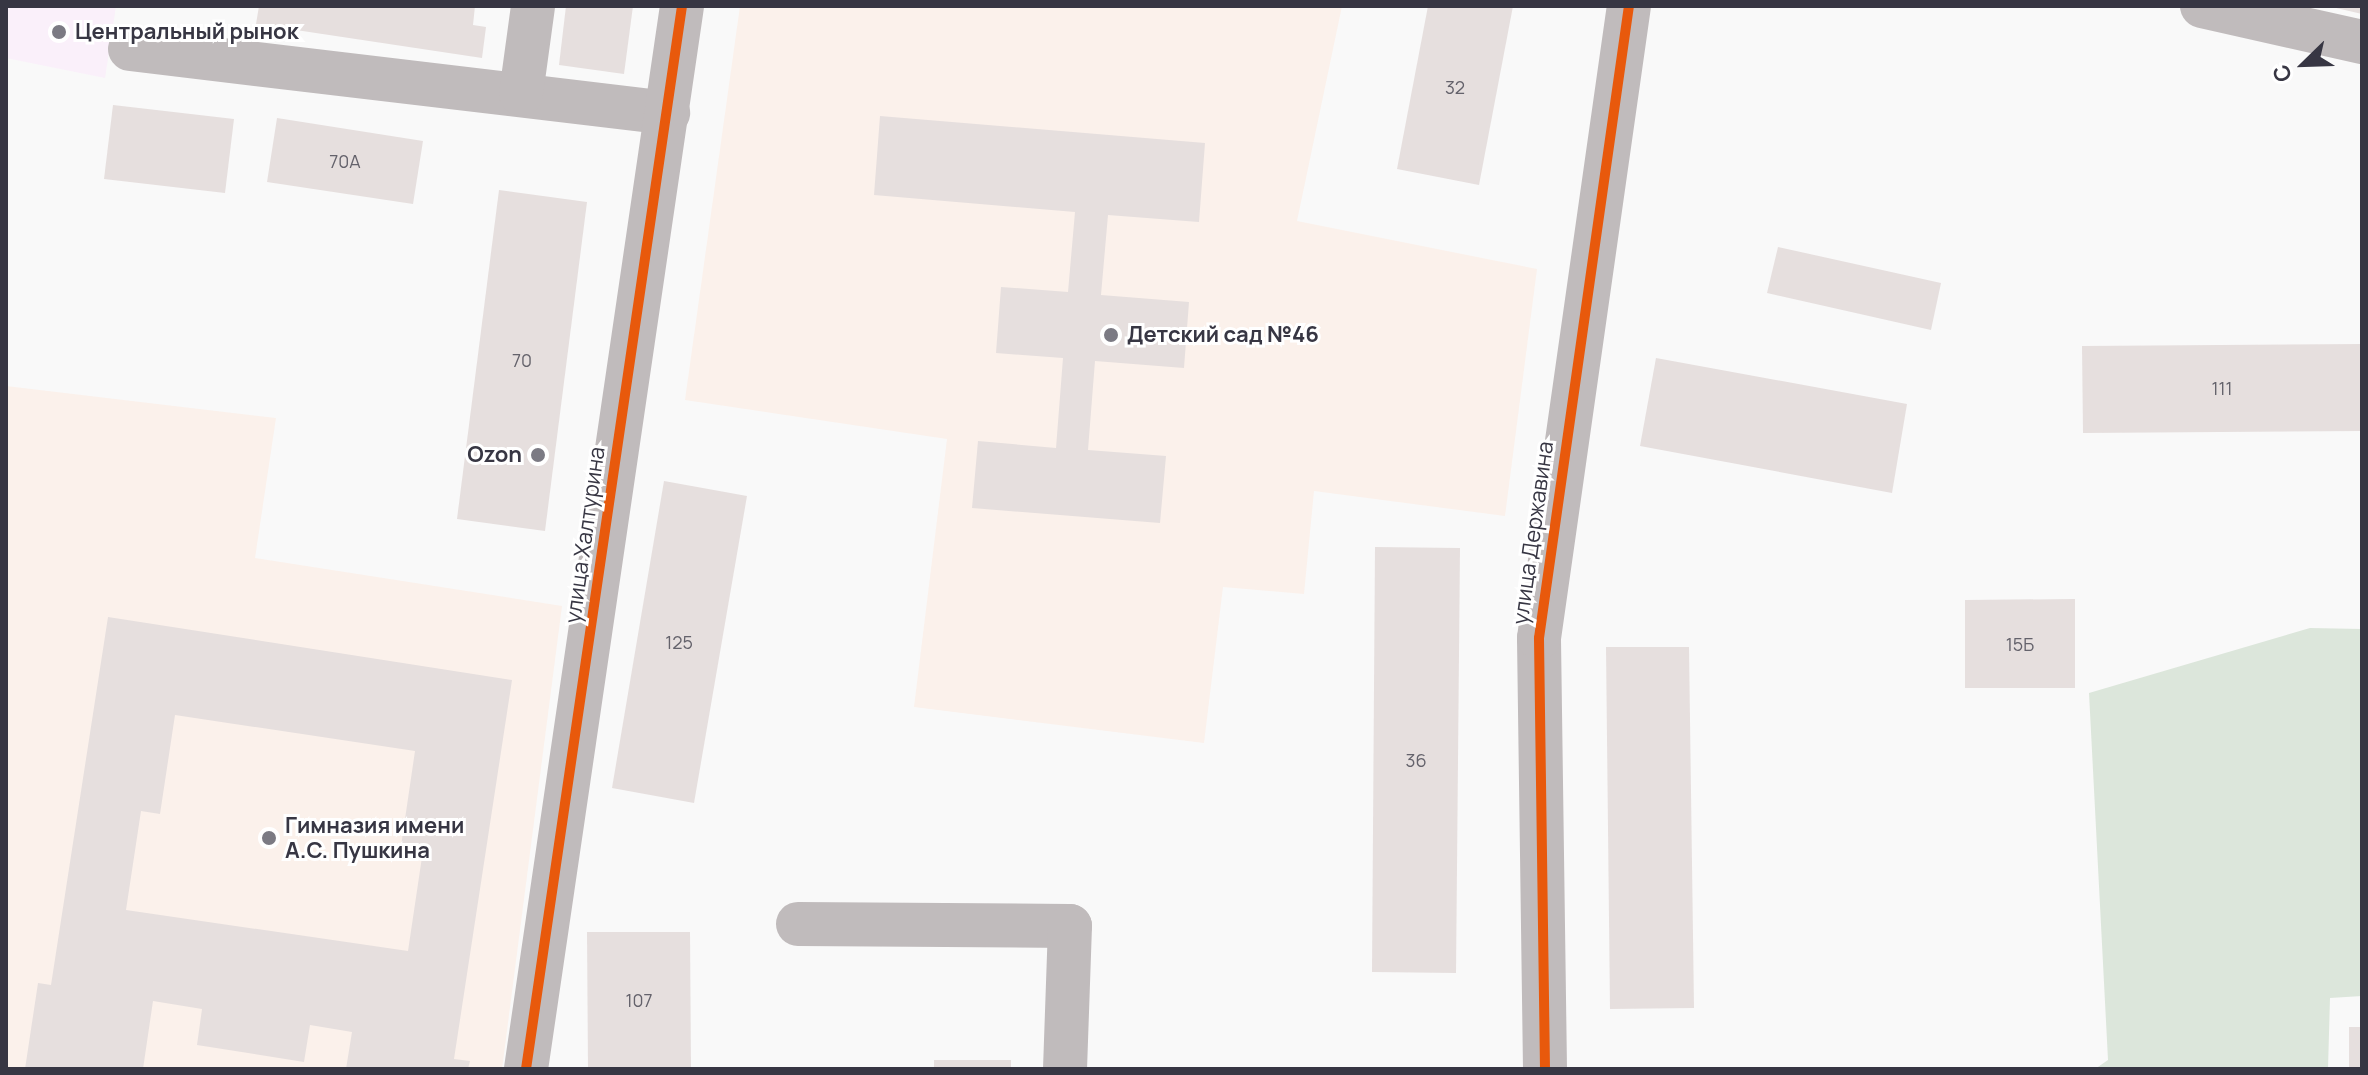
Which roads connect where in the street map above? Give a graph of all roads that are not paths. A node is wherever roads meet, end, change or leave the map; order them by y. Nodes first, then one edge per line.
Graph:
1 (533, 6) edge
2 (682, 6) edge
3 (1629, 6) edge
4 (2202, 6) edge
5 (2362, 42) edge
6 (130, 49) dead end
7 (521, 94) junction
8 (668, 113) junction
9 (798, 924) dead end
10 (526, 1069) edge
11 (1065, 1069) edge
12 (1545, 1069) edge

1 - 7 street
2 - 8 street, улица Халтурина
3 - 12 street, улица Державина
4 - 5 street
6 - 7 street
7 - 8 street
8 - 10 street, улица Халтурина
9 - 11 street

